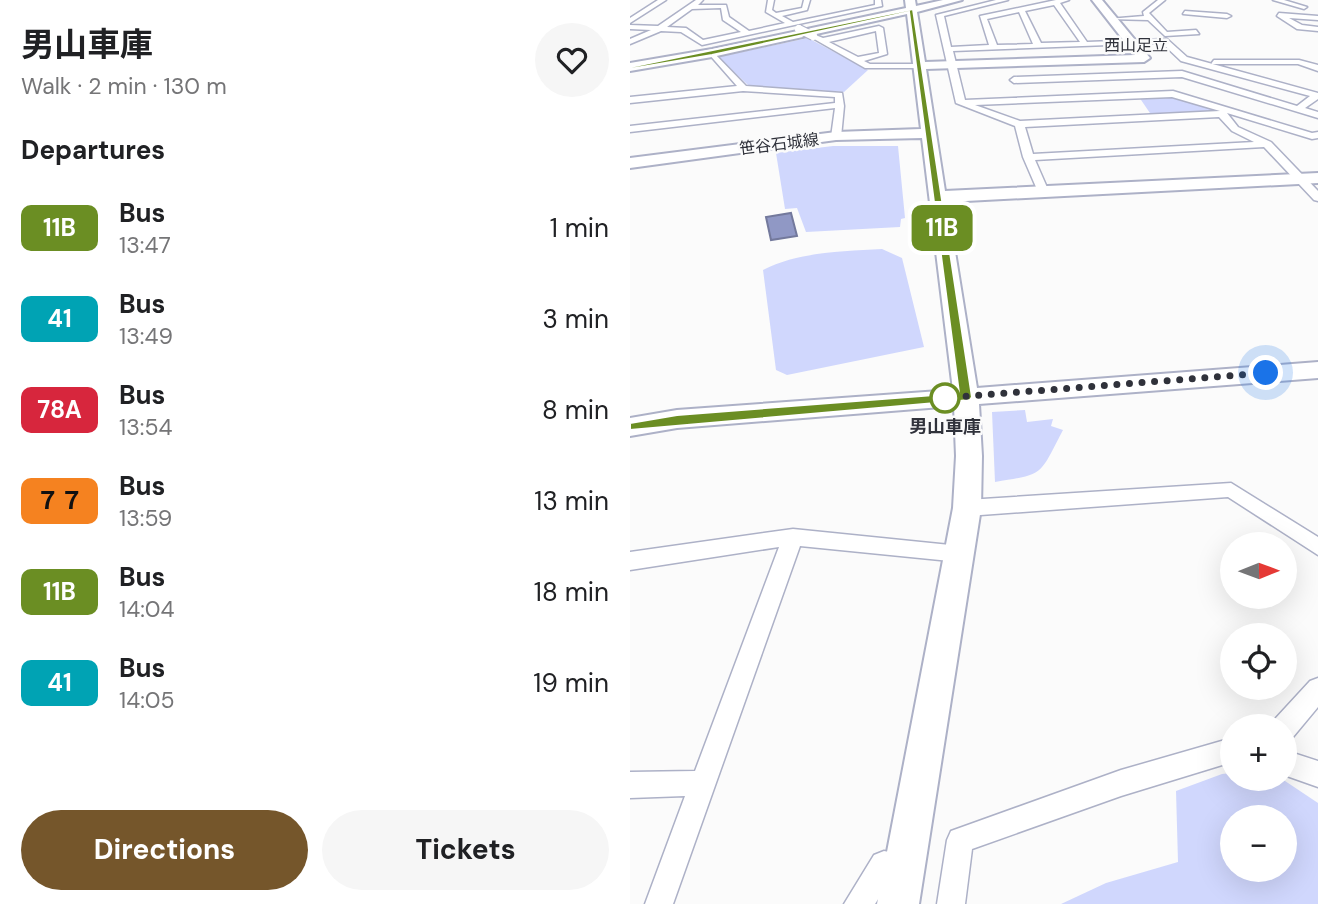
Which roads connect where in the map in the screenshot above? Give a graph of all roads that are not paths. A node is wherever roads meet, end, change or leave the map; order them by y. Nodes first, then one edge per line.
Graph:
1 (700, 0) edge
2 (771, 0) edge
3 (807, 0) edge
4 (843, 0) edge
5 (878, 0) edge
6 (1005, 0) edge
7 (1066, 0) edge
8 (1097, 0) edge
9 (1162, 0) edge
10 (1276, 0) edge
11 (1314, 0) edge
12 (1055, 2) junction
13 (660, 3) edge
14 (1136, 4) dead end
15 (639, 5) dead end
16 (911, 5) edge
17 (959, 5) edge
18 (1222, 6) dead end
19 (693, 7) junction
20 (1306, 7) junction
21 (1318, 9) edge
22 (1021, 10) junction
23 (845, 13) junction
24 (1185, 13) dead end
25 (774, 15) junction
26 (1147, 15) junction
27 (1227, 16) junction
28 (983, 18) junction
29 (1318, 18) edge
30 (1112, 19) junction
31 (630, 21) edge
32 (630, 27) edge
33 (795, 27) junction
34 (1230, 29) dead end
35 (1318, 29) edge
36 (658, 30) junction
37 (1196, 32) dead end
38 (747, 33) junction
39 (817, 39) junction
40 (630, 42) edge
41 (1132, 43) junction
42 (1085, 44) junction
43 (1038, 46) junction
44 (993, 47) junction
45 (948, 49) junction
46 (712, 53) junction
47 (1144, 58) junction
48 (857, 60) junction
49 (1006, 62) junction
50 (952, 64) junction
51 (1202, 64) junction
52 (919, 66) junction
53 (630, 67) edge
54 (1318, 68) edge
55 (1158, 75) junction
56 (1014, 80) junction
57 (743, 88) junction
58 (1173, 94) junction
59 (1317, 95) edge
60 (630, 100) edge
61 (1023, 100) junction
62 (961, 103) junction
63 (839, 105) junction
64 (1298, 108) junction
65 (1226, 113) junction
66 (1318, 115) edge
67 (1019, 124) junction
68 (630, 129) edge
69 (928, 133) junction
70 (1318, 135) edge
71 (836, 137) junction
72 (1267, 144) junction
73 (1028, 157) junction
74 (630, 163) edge
75 (1318, 178) edge
76 (1299, 179) junction
77 (1043, 192) junction
78 (937, 197) junction
79 (1318, 198) edge
80 (1318, 370) edge
81 (966, 397) junction
82 (630, 427) edge
83 (967, 508) junction
84 (793, 537) junction
85 (1318, 547) edge
86 (960, 554) junction
87 (630, 561) edge
88 (1318, 689) edge
89 (1296, 714) edge
90 (1220, 754) edge
91 (1297, 767) edge
92 (1318, 774) edge
93 (705, 783) junction
94 (630, 785) edge
95 (904, 867) junction
96 (659, 904) edge
97 (858, 904) edge
98 (898, 904) edge
99 (951, 904) edge

1 - 19 street
2 - 25 street
3 - 25 street
4 - 23 street
5 - 23 street
6 - 17 street
7 - 12 street
8 - 30 street
9 - 26 street
10 - 20 street
11 - 20 street
12 - 22 street
12 - 42 street
13 - 15 street
13 - 31 street
14 - 26 street
16 - 17 street
16 - 46 street
16 - 52 street
17 - 28 street
17 - 45 street
18 - 27 street
19 - 36 street
19 - 38 street
20 - 21 street
22 - 28 street
22 - 43 street
23 - 33 street
24 - 27 street
25 - 33 street
26 - 30 street
26 - 37 street
27 - 34 street
28 - 44 street
29 - 35 street
30 - 41 street
32 - 36 street
33 - 38 street
33 - 39 street, bridge
36 - 38 street
36 - 40 street
39 - 48 street
39 - 48 street
41 - 42 street
41 - 47 street
41 - 51 street
42 - 43 street
43 - 44 street
44 - 45 street
45 - 50 street
46 - 53 street
46 - 57 street
47 - 49 street
47 - 55 street
48 - 52 street
49 - 50 street
49 - 56 street
50 - 52 street
50 - 62 street
51 - 54 street
51 - 59 street
52 - 69 street
55 - 56 street
55 - 58 street
55 - 64 street
56 - 61 street
57 - 60 street
57 - 63 street
58 - 61 street
58 - 65 street
59 - 64 street
61 - 62 street
62 - 67 street
63 - 68 street
63 - 71 street
64 - 66 street
65 - 67 street
65 - 70 street
65 - 72 street
67 - 73 street
69 - 71 street, 笹谷石城線
69 - 78 street
71 - 74 street, 笹谷石城線
72 - 73 street
72 - 76 street
73 - 77 street
75 - 76 street
76 - 77 street
76 - 79 street
77 - 78 street
78 - 81 street
80 - 81 street
81 - 82 street
81 - 83 street
83 - 85 street
83 - 86 street
84 - 86 street
84 - 87 street
84 - 93 street
86 - 95 street
88 - 89 street
90 - 99 street
91 - 92 street
93 - 94 street
93 - 96 street
95 - 97 street
95 - 98 street

